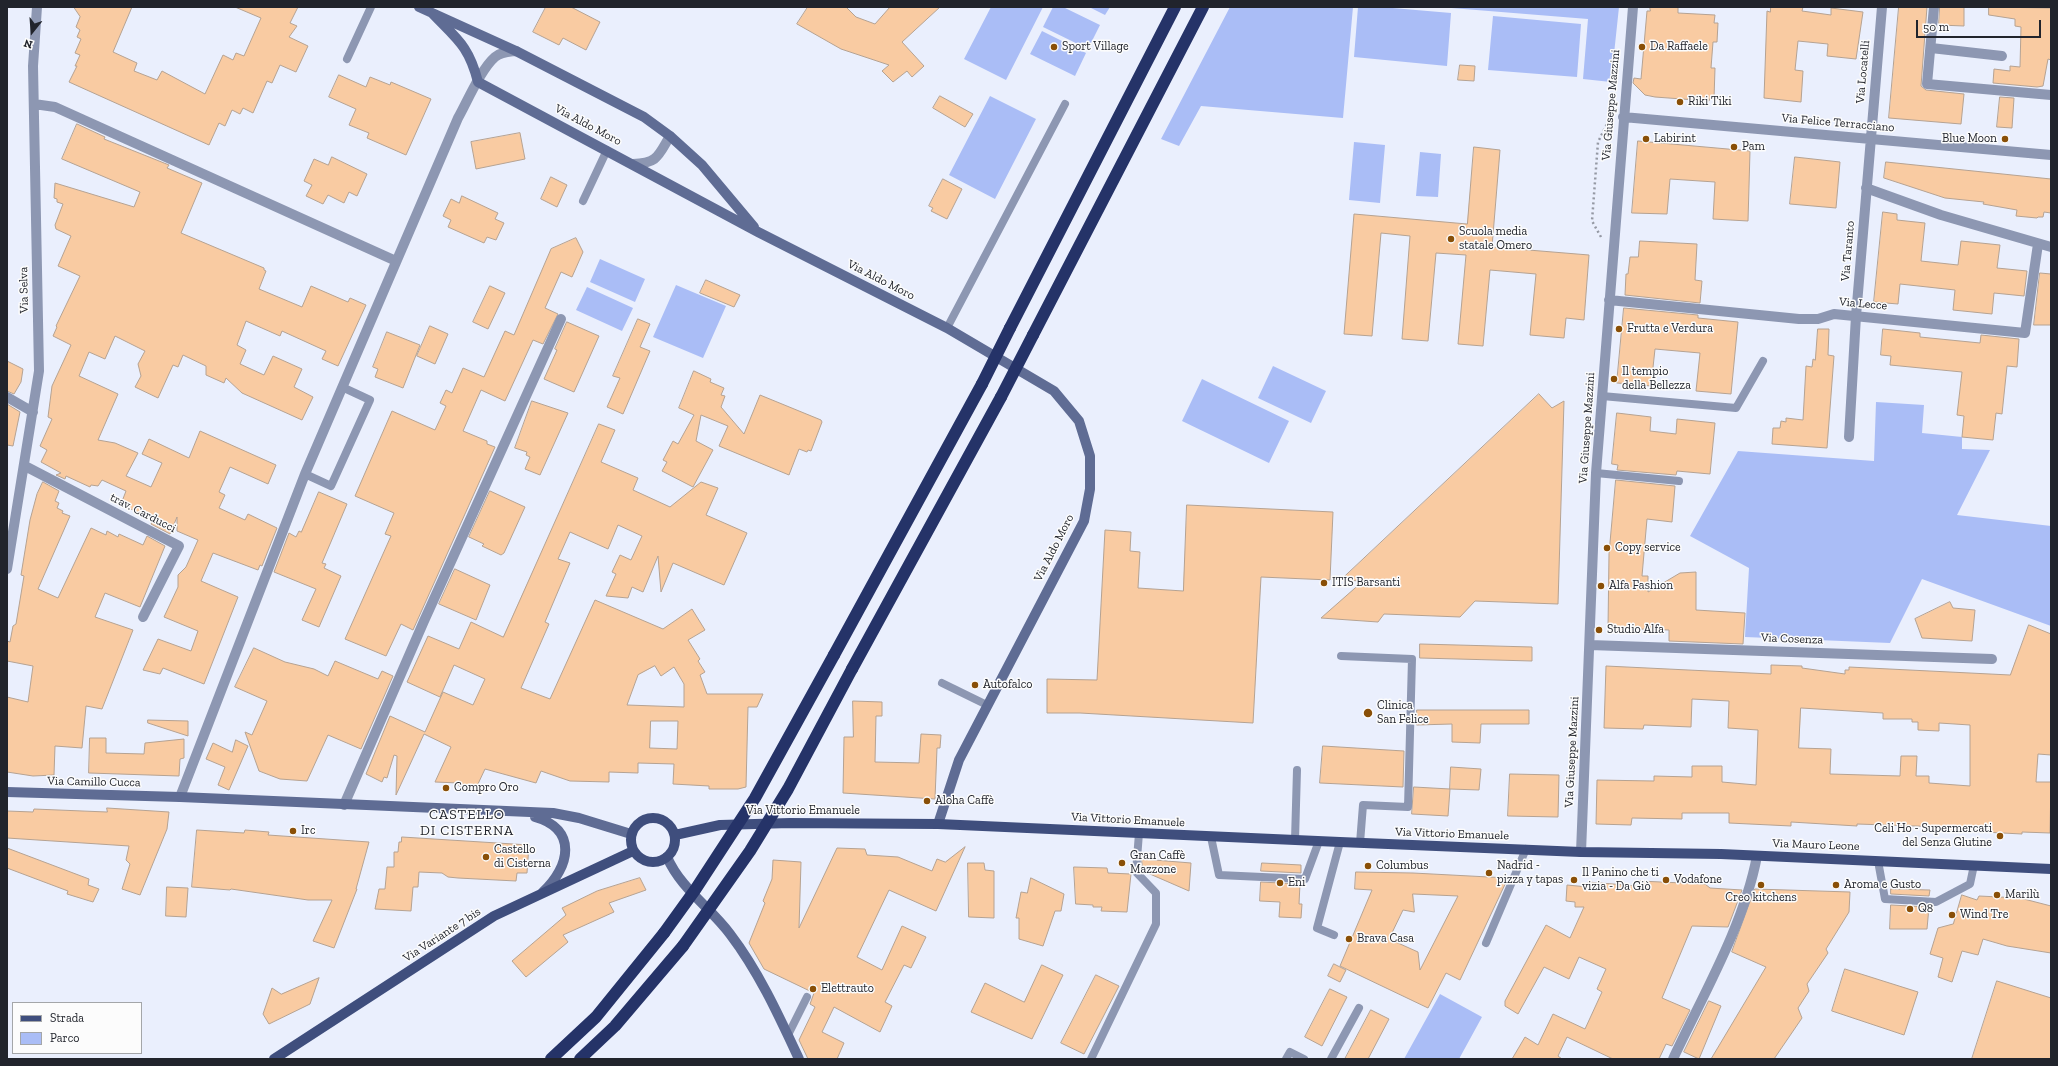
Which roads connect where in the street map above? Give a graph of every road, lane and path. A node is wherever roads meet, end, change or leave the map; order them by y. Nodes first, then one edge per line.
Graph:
1 (37, 7) edge
2 (371, 7) edge
3 (419, 7) edge
4 (1175, 7) edge
5 (1203, 7) edge
6 (1633, 7) edge
7 (1882, 7) edge
8 (1934, 7) edge
9 (433, 14) junction
10 (1931, 48) junction
11 (516, 51) junction
12 (2002, 56) dead end
13 (346, 59) dead end
14 (478, 82) junction
15 (2051, 95) edge
16 (34, 104) junction
17 (1065, 104) dead end
18 (1611, 116) dead end
19 (1623, 117) junction
20 (670, 136) junction
21 (1871, 139) junction
22 (607, 150) junction
23 (2051, 155) edge
24 (633, 164) junction
25 (1866, 188) junction
26 (583, 200) dead end
27 (758, 232) junction
28 (1605, 243) dead end
29 (2038, 244) junction
30 (2051, 247) edge
31 (396, 261) junction
32 (1609, 300) junction
33 (1856, 316) junction
34 (562, 319) dead end
35 (947, 328) junction
36 (1763, 361) dead end
37 (342, 387) junction
38 (1602, 396) junction
39 (7, 397) edge
40 (33, 412) junction
41 (1849, 437) dead end
42 (25, 466) junction
43 (1596, 473) junction
44 (305, 474) junction
45 (1678, 481) dead end
46 (8, 553) edge
47 (7, 569) edge
48 (143, 618) dead end
49 (1590, 645) junction
50 (1341, 656) dead end
51 (1992, 659) dead end
52 (942, 683) dead end
53 (987, 705) junction
54 (1297, 770) dead end
55 (7, 792) edge
56 (180, 797) junction
57 (344, 805) junction
58 (520, 812) junction
59 (938, 824) junction
60 (1139, 833) junction
61 (631, 834) junction
62 (675, 835) junction
63 (1211, 837) junction
64 (1295, 840) junction
65 (1319, 841) junction
66 (1340, 842) junction
67 (1360, 843) junction
68 (1526, 850) junction
69 (633, 851) junction
70 (1581, 852) junction
71 (1757, 856) junction
72 (667, 857) junction
73 (1878, 861) junction
74 (1974, 865) junction
75 (2051, 869) edge
76 (543, 892) junction
77 (1334, 935) dead end
78 (1486, 943) dead end
79 (807, 997) dead end
80 (1359, 1008) dead end
81 (788, 1035) junction
82 (274, 1059) edge
83 (551, 1059) edge
84 (580, 1059) edge
85 (799, 1059) edge
86 (1091, 1059) edge
87 (1286, 1059) edge
88 (1304, 1059) edge
89 (1331, 1059) edge
90 (1673, 1059) edge

1 - 16 street, Via Selva
2 - 13 lane
3 - 9 street, Via Aldo Moro
4 - 83 highway, bridge
5 - 84 highway, bridge
6 - 19 street, Via Giuseppe Mazzini
7 - 21 street, Via Locatelli
8 - 10 street
9 - 11 street, Via Aldo Moro
9 - 14 street, Via Aldo Moro
10 - 12 street
10 - 15 street
11 - 14 street
11 - 20 street, Via Aldo Moro
14 - 22 street, Via Aldo Moro
14 - 31 street
16 - 31 street
16 - 40 street, Via Selva
17 - 35 lane
18 - 28 path
19 - 21 street, Via Felice Terracciano
19 - 32 street, Via Giuseppe Mazzini
20 - 24 street
20 - 27 street, Via Aldo Moro
21 - 23 street, Via Felice Terracciano
21 - 25 street, Via Taranto
22 - 24 street, Via Aldo Moro
22 - 26 lane
24 - 27 street, Via Aldo Moro
25 - 29 street
25 - 33 street, Via Taranto
27 - 35 street, Via Aldo Moro
29 - 30 street
29 - 33 street, Via Lecce
31 - 37 street
32 - 33 street, Via Lecce
32 - 38 street, Via Giuseppe Mazzini
33 - 41 street, Via Taranto
34 - 57 street
35 - 53 street, Via Aldo Moro
36 - 38 lane
37 - 44 street
37 - 44 lane
38 - 43 street, Via Giuseppe Mazzini
39 - 40 street
40 - 42 street, Via Selva
42 - 46 street, Via Selva
42 - 48 street, trav. Carducci
43 - 45 lane
43 - 49 street, Via Giuseppe Mazzini
44 - 56 street
46 - 47 street, Via Selva
49 - 51 street, Via Cosenza
49 - 70 street, Via Giuseppe Mazzini
50 - 67 lane
52 - 53 lane
53 - 59 street, Via Aldo Moro
54 - 64 lane
55 - 56 street, Via Camillo Cucca
56 - 57 street, Via Camillo Cucca
57 - 58 street, Via Camillo Cucca
58 - 61 street
58 - 76 street
59 - 60 main road, Via Vittorio Emanuele
59 - 62 main road, Via Vittorio Emanuele
60 - 63 main road, Via Vittorio Emanuele
60 - 86 lane
61 - 62 main road
61 - 69 main road
62 - 72 main road
63 - 64 main road, Via Vittorio Emanuele
63 - 65 lane
64 - 65 main road, Via Vittorio Emanuele
65 - 66 main road, Via Vittorio Emanuele
66 - 67 main road, Via Vittorio Emanuele
66 - 77 lane
67 - 68 main road, Via Vittorio Emanuele
68 - 70 main road, Via Vittorio Emanuele
68 - 78 lane
69 - 72 main road
69 - 76 main road, Via Variante 7 bis
70 - 71 main road, Via Mauro Leone
71 - 73 main road, Via Mauro Leone
71 - 90 street
72 - 81 street
73 - 74 main road, Via Mauro Leone
73 - 74 lane
74 - 75 main road, Via Mauro Leone
76 - 82 main road, Via Variante 7 bis
79 - 81 lane
80 - 89 lane
81 - 85 street
87 - 88 lane

